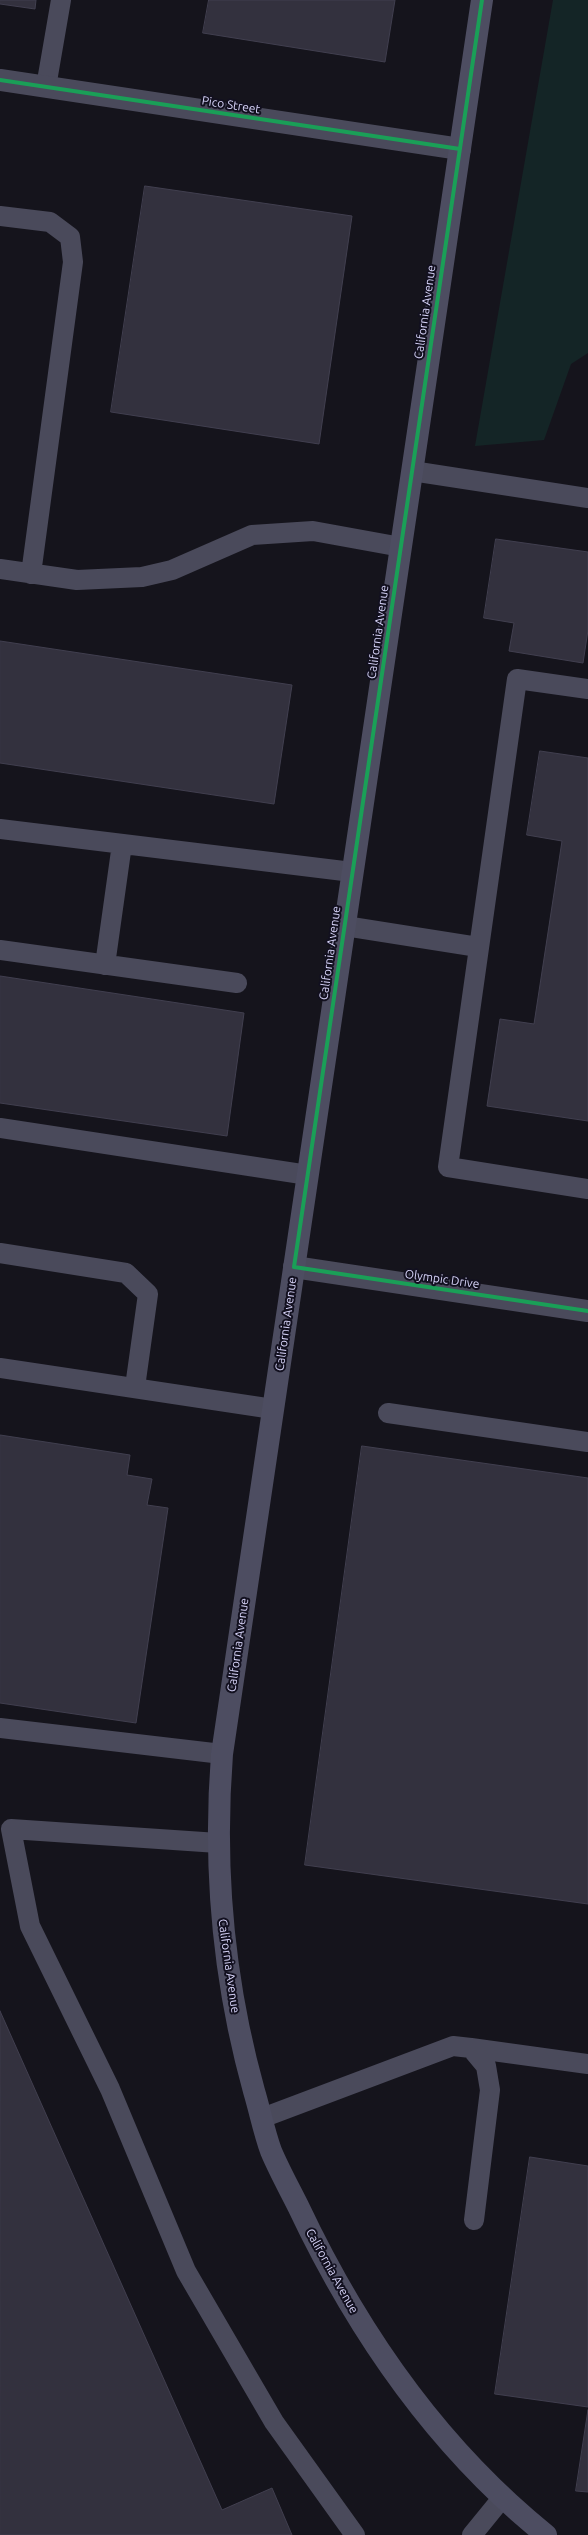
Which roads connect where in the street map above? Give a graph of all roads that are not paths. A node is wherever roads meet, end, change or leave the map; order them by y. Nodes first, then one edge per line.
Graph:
1 (61, 0) edge
2 (482, 0) edge
3 (0, 80) edge
4 (46, 87) junction
5 (460, 150) junction
6 (0, 216) edge
7 (412, 472) junction
8 (588, 498) edge
9 (401, 547) junction
10 (0, 569) edge
11 (31, 574) junction
12 (588, 689) edge
13 (0, 829) edge
14 (122, 844) junction
15 (352, 872) junction
16 (345, 926) junction
17 (478, 947) junction
18 (0, 950) edge
19 (105, 965) junction
20 (237, 983) dead end
21 (0, 1128) edge
22 (308, 1175) junction
23 (588, 1189) edge
24 (0, 1253) edge
25 (294, 1267) junction
26 (588, 1311) edge
27 (0, 1368) edge
28 (136, 1387) junction
29 (273, 1409) junction
30 (388, 1413) dead end
31 (588, 1442) edge
32 (0, 1728) edge
33 (222, 1754) junction
34 (5, 1829) edge
35 (218, 1843) junction
36 (471, 2048) junction
37 (588, 2064) edge
38 (262, 2118) junction
39 (474, 2220) dead end
40 (503, 2497) junction
41 (355, 2535) edge
42 (472, 2535) edge
43 (546, 2535) edge

1 - 4 lane
2 - 5 main road, California Avenue
3 - 4 street, Pico Street
4 - 5 street, Pico Street
5 - 7 main road, California Avenue
6 - 11 lane
7 - 8 lane
7 - 9 main road, California Avenue
9 - 11 lane
9 - 15 main road, California Avenue
10 - 11 lane
12 - 17 lane
13 - 14 lane
14 - 15 lane
14 - 19 lane
15 - 16 main road, California Avenue
16 - 17 lane
16 - 22 main road, California Avenue
17 - 23 lane
18 - 19 lane
19 - 20 lane
21 - 22 lane
22 - 25 main road, California Avenue
24 - 28 lane
25 - 26 street, Olympic Drive
25 - 29 main road, California Avenue
27 - 28 lane
28 - 29 lane
29 - 33 main road, California Avenue
30 - 31 lane
32 - 33 lane
33 - 35 main road, California Avenue
34 - 35 lane
34 - 41 lane
35 - 38 main road, California Avenue
36 - 37 lane
36 - 38 lane
36 - 39 lane
38 - 40 main road, California Avenue
40 - 42 lane
40 - 43 main road, California Avenue

